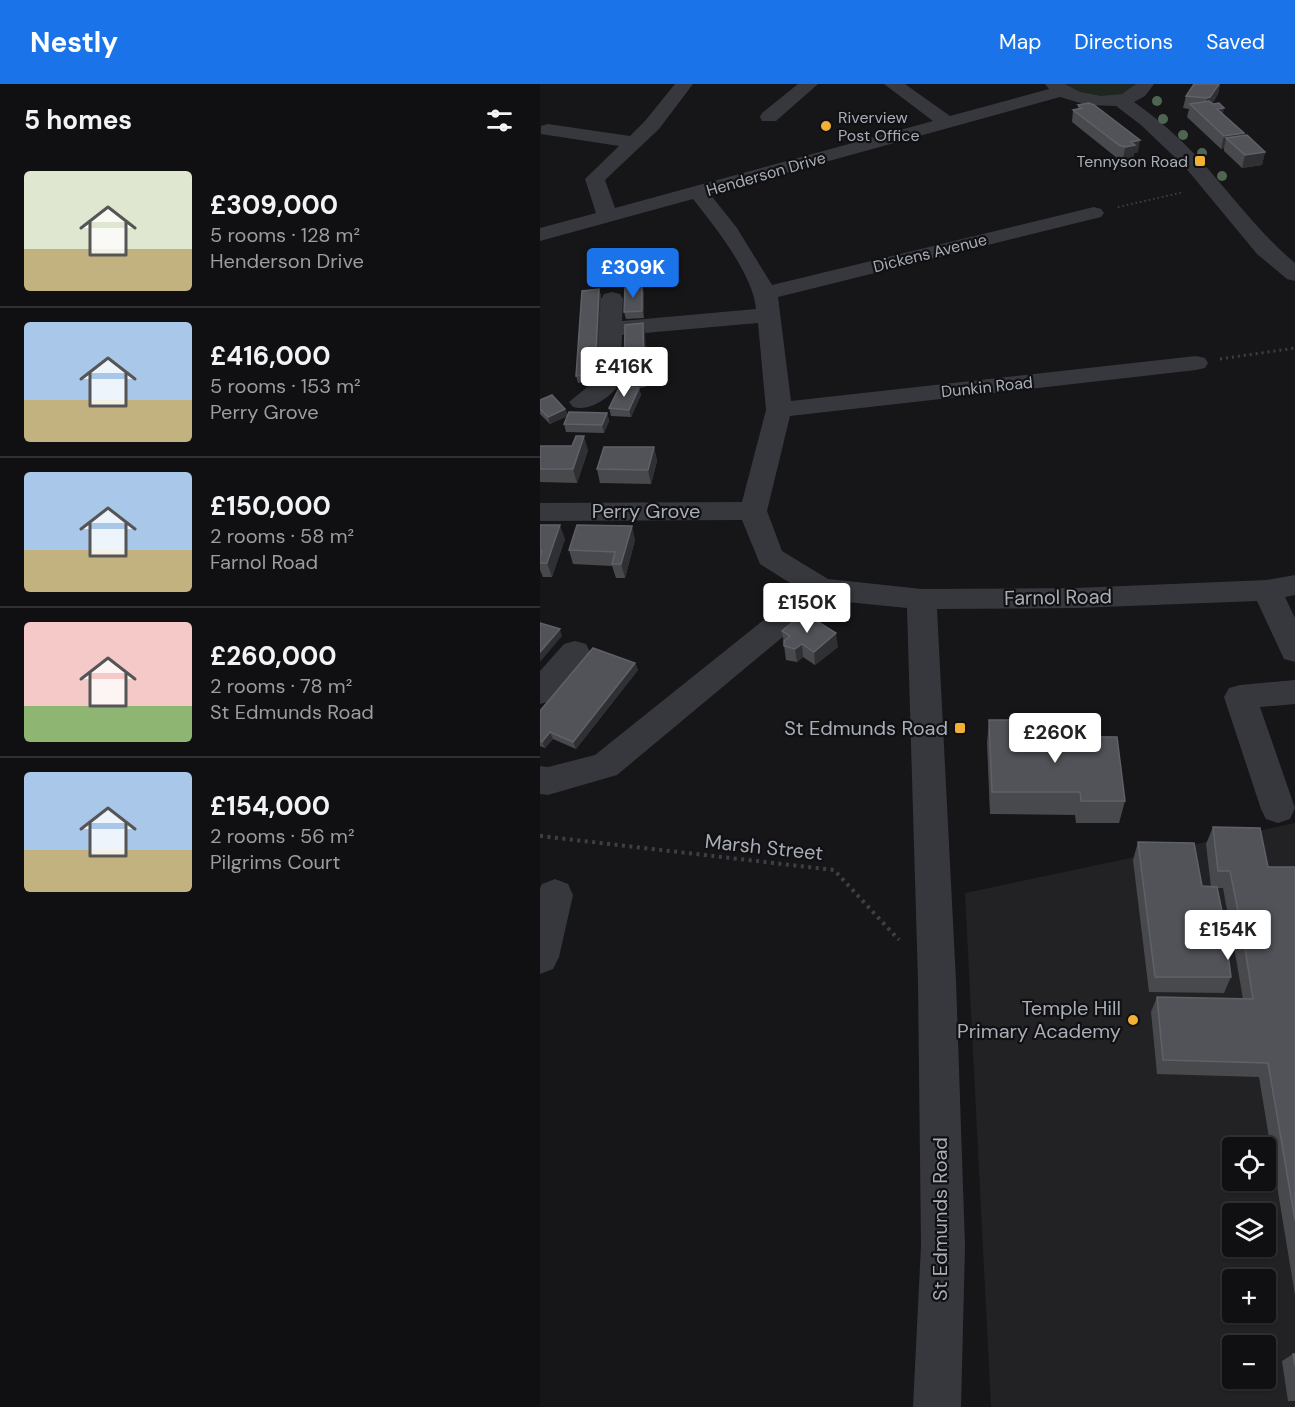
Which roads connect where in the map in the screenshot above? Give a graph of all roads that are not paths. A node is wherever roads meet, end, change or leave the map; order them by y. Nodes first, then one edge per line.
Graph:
1 (684, 84) edge
2 (809, 84) edge
3 (1145, 84) edge
4 (924, 87) dead end
5 (1057, 87) edge
6 (899, 88) edge
7 (1119, 100) junction
8 (769, 117) dead end
9 (948, 123) junction
10 (548, 130) dead end
11 (635, 142) junction
12 (698, 192) junction
13 (1094, 213) road end
14 (607, 216) junction
15 (540, 235) edge
16 (1295, 244) edge
17 (1265, 249) junction
18 (1295, 274) edge
19 (612, 299) dead end
20 (767, 304) junction
21 (610, 329) junction
22 (1196, 363) road end
23 (582, 402) dead end
24 (778, 410) junction
25 (753, 511) junction
26 (540, 512) edge
27 (1281, 588) edge
28 (821, 589) junction
29 (922, 599) junction
30 (1295, 651) edge
31 (575, 652) dead end
32 (540, 692) edge
33 (1295, 692) edge
34 (540, 780) edge
35 (1278, 809) dead end
36 (555, 895) dead end
37 (540, 957) edge
38 (937, 1407) edge

1 - 11 street
2 - 8 street
3 - 7 street
4 - 6 street
5 - 7 street
5 - 9 street, Henderson Drive
6 - 9 street
7 - 17 street
9 - 12 street, Henderson Drive
10 - 11 street
11 - 14 street
12 - 14 street, Henderson Drive
12 - 20 street
13 - 20 street, Dickens Avenue
14 - 15 street, Henderson Drive
16 - 17 street
17 - 18 street
19 - 21 street
20 - 21 street, Dickens Avenue
20 - 24 street
21 - 23 street
22 - 24 street, Dunkin Road
24 - 25 street
25 - 26 street, Perry Grove
25 - 28 street, Farnol Road
27 - 29 street, Farnol Road
27 - 30 street
28 - 29 street, Farnol Road
28 - 34 street
29 - 38 street, St Edmunds Road
31 - 32 street
33 - 35 street
36 - 37 street

